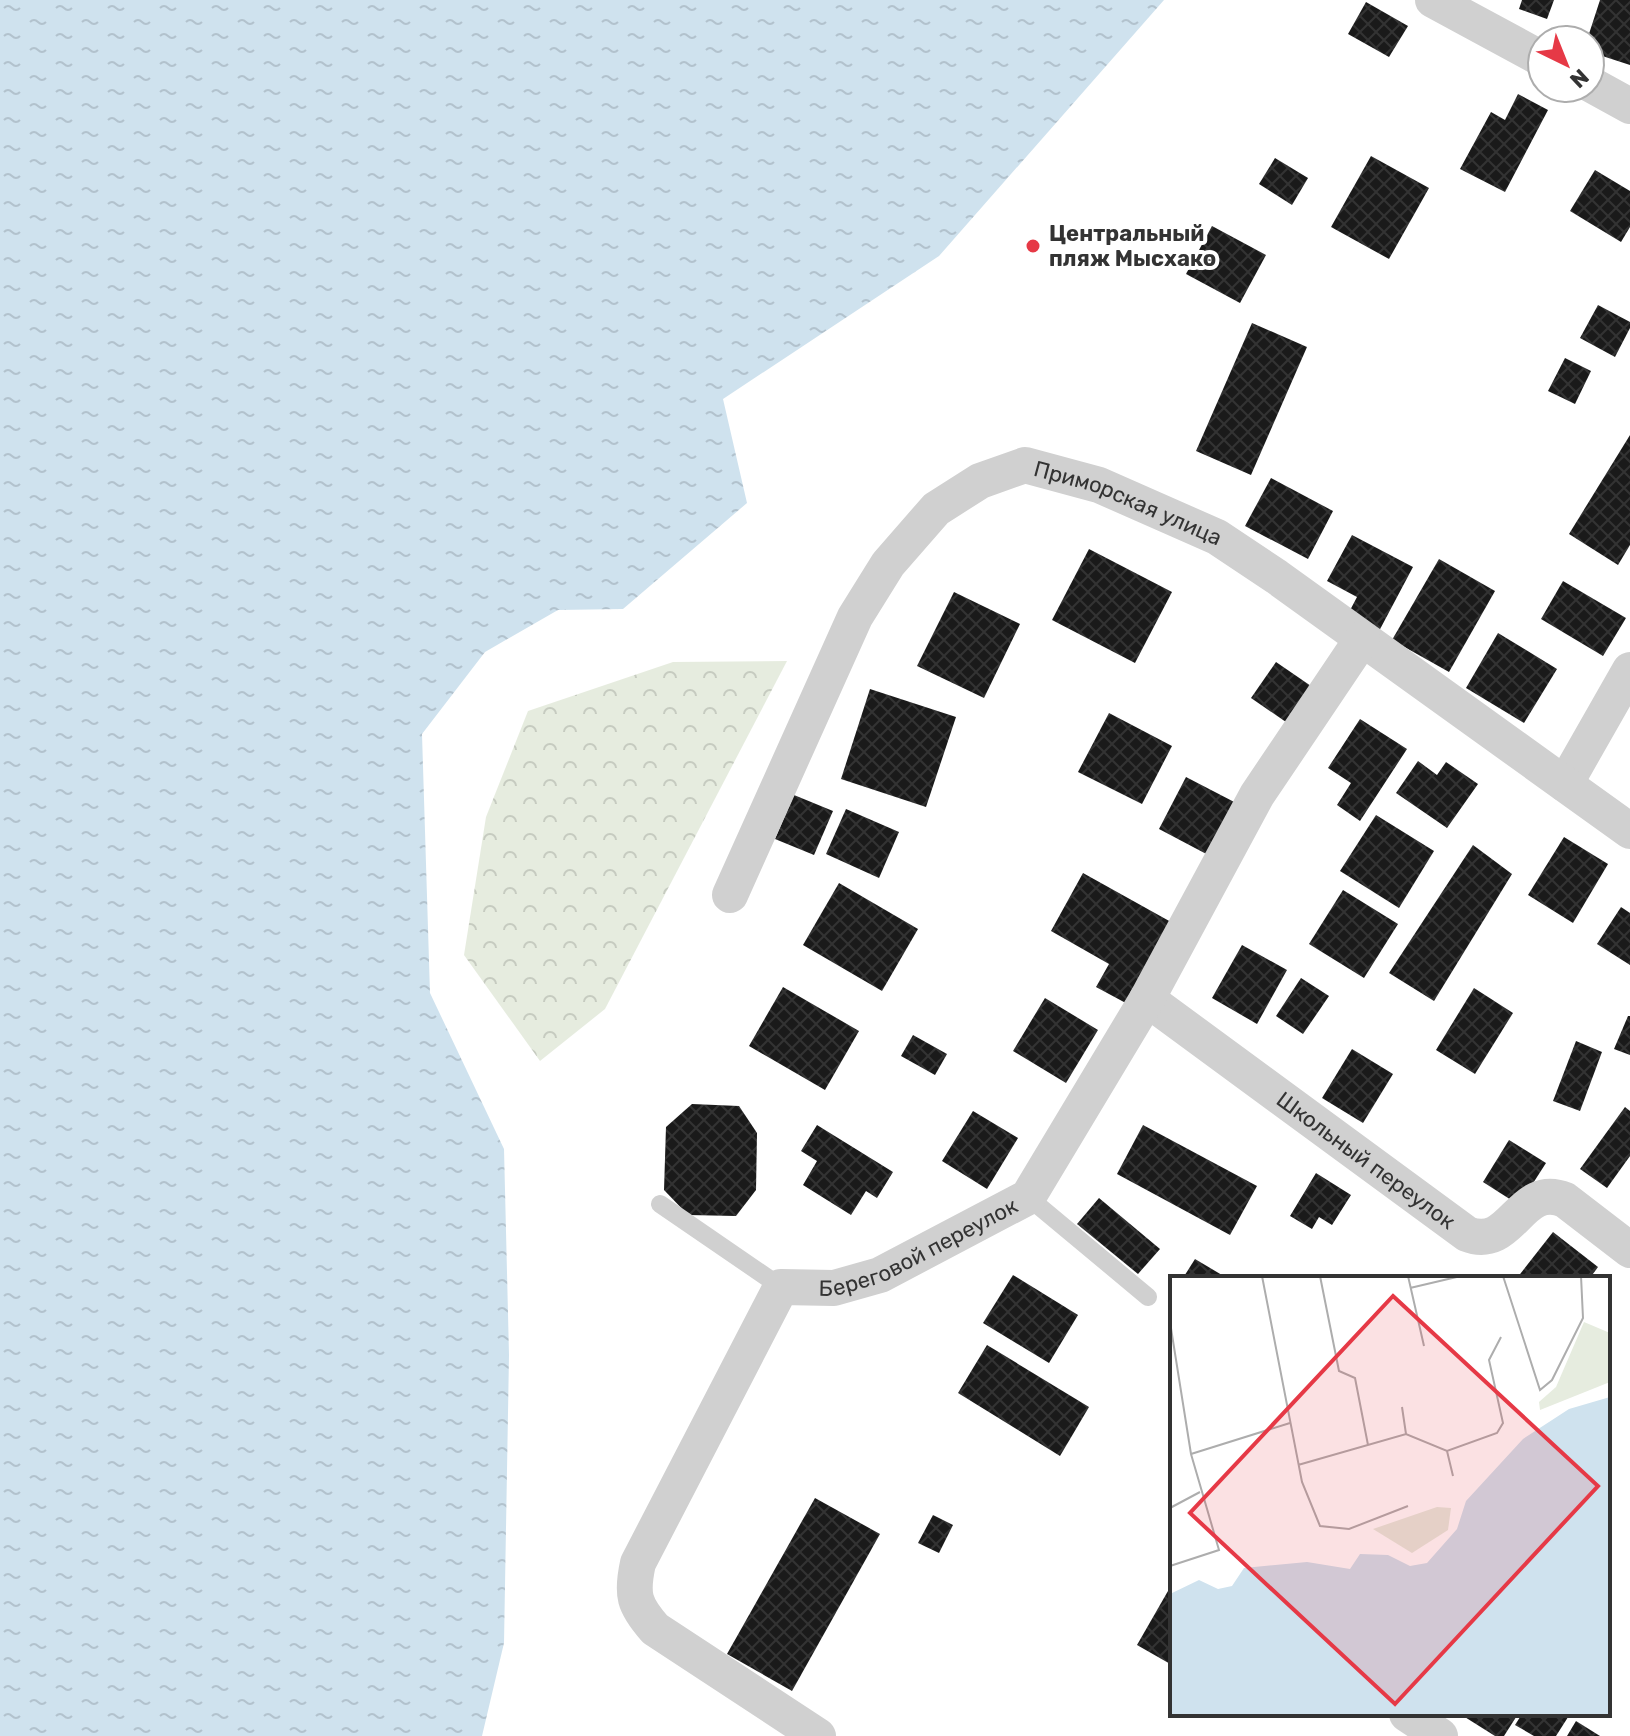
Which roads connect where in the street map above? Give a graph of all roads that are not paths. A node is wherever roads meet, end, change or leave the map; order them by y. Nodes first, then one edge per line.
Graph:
1 (1433, 0) edge
2 (1526, 50) edge
3 (1606, 93) edge
4 (1630, 106) edge
5 (1362, 639) junction
6 (1630, 670) edge
7 (1565, 784) junction
8 (1630, 831) edge
9 (730, 895) dead end
10 (1147, 999) junction
11 (1028, 1197) junction
12 (660, 1204) dead end
13 (1630, 1250) edge
14 (781, 1287) junction
15 (1148, 1297) dead end
16 (1410, 1716) edge
17 (818, 1736) edge
18 (1440, 1736) edge

1 - 2 street
3 - 4 street
5 - 7 street, Приморская улица
5 - 9 street, Приморская улица
5 - 10 street, Береговой переулок
6 - 7 street
7 - 8 street, Приморская улица
10 - 11 street, Береговой переулок
10 - 13 street, Школьный переулок
11 - 14 street, Береговой переулок
11 - 15 lane
12 - 14 lane
14 - 17 street
16 - 18 street

